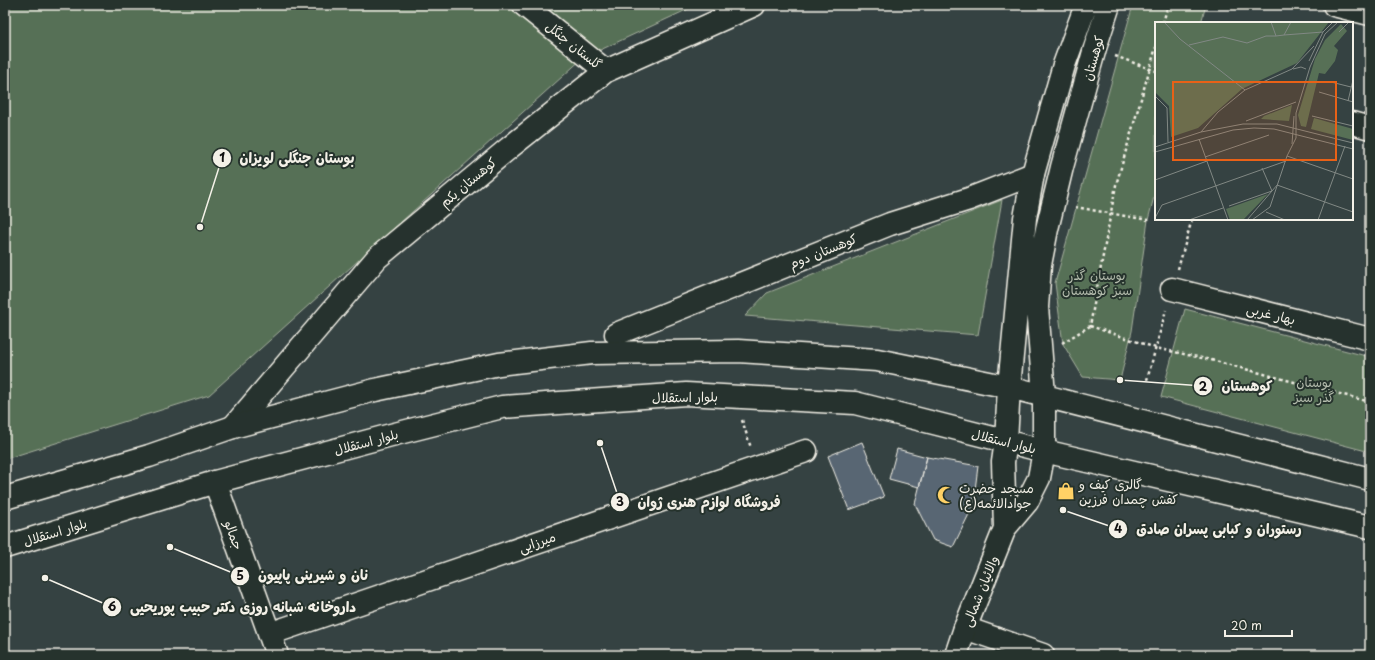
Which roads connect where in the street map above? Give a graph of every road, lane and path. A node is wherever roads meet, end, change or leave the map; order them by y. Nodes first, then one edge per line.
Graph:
1 (524, 5) edge
2 (754, 5) edge
3 (1086, 5) edge
4 (1110, 5) edge
5 (1168, 5) edge
6 (1334, 5) edge
7 (1370, 14) edge
8 (1163, 22) edge
9 (1095, 48) junction
10 (1155, 51) edge
11 (1150, 69) junction
12 (606, 71) junction
13 (1155, 71) edge
14 (1353, 123) edge
15 (1370, 128) edge
16 (1062, 167) junction
17 (1033, 174) junction
18 (1053, 204) junction
19 (1111, 213) junction
20 (1148, 220) dead end
21 (1172, 289) dead end
22 (1090, 326) junction
23 (616, 334) dead end
24 (1370, 339) edge
25 (1041, 356) junction
26 (1008, 387) junction
27 (1044, 395) junction
28 (735, 397) junction
29 (1370, 402) edge
30 (233, 427) junction
31 (1006, 441) junction
32 (806, 451) dead end
33 (1044, 451) junction
34 (757, 467) junction
35 (1370, 479) edge
36 (215, 482) junction
37 (5, 498) edge
38 (1370, 527) edge
39 (1005, 528) junction
40 (5, 547) edge
41 (965, 628) junction
42 (269, 634) junction
43 (277, 655) edge
44 (956, 655) edge
45 (1043, 655) edge

1 - 12 main road, گلستان جنگل
2 - 12 main road, کوهستان یکم
3 - 17 main road, کوهستان
4 - 9 main road, کوهستان
5 - 8 path
6 - 7 main road
9 - 11 path
9 - 16 main road, کوهستان
10 - 11 path
11 - 13 path
11 - 19 path
12 - 30 main road, کوهستان یکم
14 - 15 main road
16 - 17 main road, کوهستان دوم
16 - 18 main road, کوهستان
17 - 23 main road, کوهستان دوم
17 - 26 main road, کوهستان
18 - 19 path
18 - 25 main road, کوهستان
19 - 20 path
19 - 22 path
21 - 24 main road, بهار غربی
22 - 25 path
22 - 29 path
25 - 27 main road, کوهستان
26 - 27 main road
26 - 30 main road
26 - 31 main road, کوهستان
27 - 33 main road, کوهستان
27 - 35 main road
28 - 31 main road, بلوار استقلال
28 - 34 path
28 - 36 main road, بلوار استقلال
30 - 37 main road
31 - 33 main road, بلوار استقلال
31 - 39 main road, والائیان شمالی
32 - 34 main road, میرزایی
33 - 38 main road, بلوار استقلال
33 - 39 main road, والائیان شمالی
34 - 42 main road, میرزایی
36 - 40 main road, بلوار استقلال
36 - 42 main road, جمالو
39 - 41 main road, والائیان شمالی
41 - 44 main road, والائیان شمالی
41 - 45 main road
42 - 43 main road, جمالو

